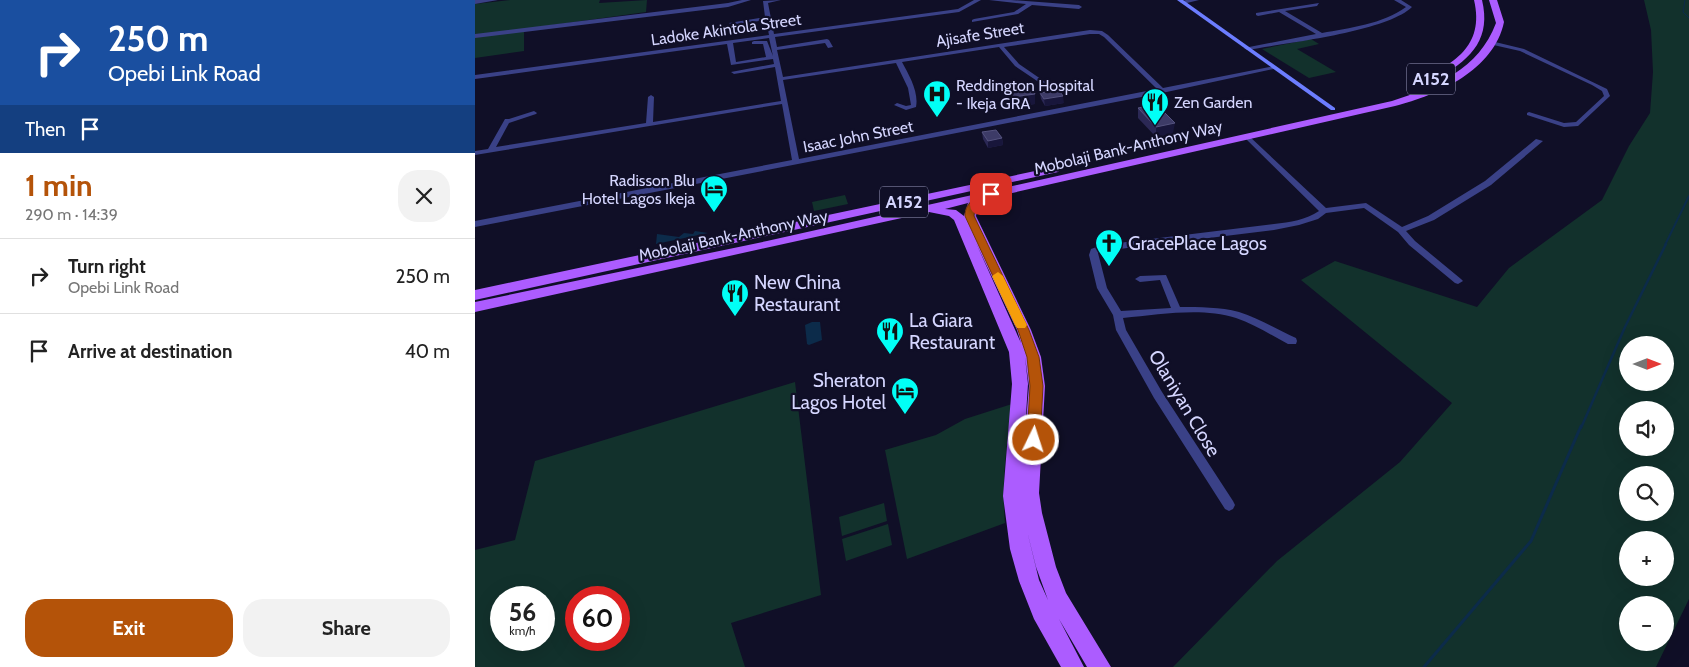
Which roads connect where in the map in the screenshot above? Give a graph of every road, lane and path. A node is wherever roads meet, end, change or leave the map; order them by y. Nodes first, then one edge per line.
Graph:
1 (495, 0) edge
2 (779, 0) edge
3 (978, 0) edge
4 (992, 0) edge
5 (1196, 0) edge
6 (1397, 0) edge
7 (1478, 0) edge
8 (1493, 0) edge
9 (1181, 1) edge
10 (475, 2) edge
11 (759, 3) edge
12 (1030, 4) junction
13 (1317, 4) dead end
14 (1079, 7) dead end
15 (1280, 10) junction
16 (1258, 14) dead end
17 (768, 18) junction
18 (974, 21) dead end
19 (732, 23) dead end
20 (1321, 35) junction
21 (475, 36) edge
22 (772, 36) junction
23 (1491, 43) junction
24 (730, 44) junction
25 (1000, 45) junction
26 (830, 47) dead end
27 (1247, 48) junction
28 (775, 49) junction
29 (753, 61) junction
30 (898, 61) junction
31 (733, 64) junction
32 (777, 65) junction
33 (1275, 68) junction
34 (754, 69) junction
35 (733, 72) junction
36 (475, 78) edge
37 (779, 80) junction
38 (734, 81) dead end
39 (1049, 86) dead end
40 (1162, 91) junction
41 (651, 97) dead end
42 (784, 102) junction
43 (897, 105) dead end
44 (1333, 109) junction
45 (534, 113) dead end
46 (1529, 114) dead end
47 (649, 125) junction
48 (1247, 137) junction
49 (1539, 141) dead end
50 (490, 151) junction
51 (475, 153) edge
52 (796, 162) junction
53 (991, 194) junction
54 (918, 210) junction
55 (1324, 211) junction
56 (475, 224) edge
57 (1401, 230) junction
58 (767, 239) junction
59 (726, 248) junction
60 (1140, 278) dead end
61 (1458, 281) dead end
62 (475, 295) edge
63 (475, 306) edge
64 (1177, 311) junction
65 (1118, 315) junction
66 (1292, 340) dead end
67 (1229, 506) dead end
68 (1068, 659) edge
69 (1100, 667) edge

1 - 10 street
2 - 11 street
3 - 22 street, Ladoke Akintola Street
4 - 12 street
5 - 9 street
6 - 20 street
7 - 44 main road, Mobolaji Bank-Anthony Way / A152
8 - 23 main road, Mobolaji Bank-Anthony Way / A152
9 - 27 street
11 - 17 street
11 - 21 street
12 - 14 street
12 - 18 street
13 - 15 street
15 - 16 street
15 - 20 street
17 - 19 street
17 - 22 street
20 - 27 street
22 - 24 street, Ladoke Akintola Street
22 - 28 street
23 - 46 street
23 - 48 main road, Mobolaji Bank-Anthony Way / A152
24 - 29 street
24 - 31 street
24 - 36 street, Ladoke Akintola Street
25 - 30 street, Ajisafe Street
25 - 39 street
25 - 40 street, Ajisafe Street
26 - 28 street
27 - 33 street
28 - 32 street
29 - 31 street
29 - 34 street
30 - 37 street, Ajisafe Street
30 - 43 street
31 - 35 street
32 - 34 street
32 - 37 street
33 - 40 street, Isaac John Street
33 - 44 street
34 - 35 street
35 - 38 street
37 - 42 street
40 - 52 street, Isaac John Street
41 - 47 street
42 - 47 street
42 - 52 street
44 - 58 main road, Mobolaji Bank-Anthony Way / A152
45 - 50 street
47 - 50 street
48 - 53 main road, Mobolaji Bank-Anthony Way / A152
48 - 55 street
49 - 57 street
50 - 51 street
52 - 56 street, Isaac John Street
53 - 54 main road, Mobolaji Bank-Anthony Way / A152
53 - 69 main road
54 - 58 main road, Mobolaji Bank-Anthony Way / A152
54 - 68 main road
55 - 57 street, Olaniyan Close
55 - 65 street, Olaniyan Close
57 - 61 street, Olaniyan Close
58 - 59 main road, Mobolaji Bank-Anthony Way / A152
59 - 62 main road, Mobolaji Bank-Anthony Way / A152
59 - 63 main road, Mobolaji Bank-Anthony Way / A152
60 - 64 street
64 - 65 street
64 - 66 street
65 - 67 street, Olaniyan Close

